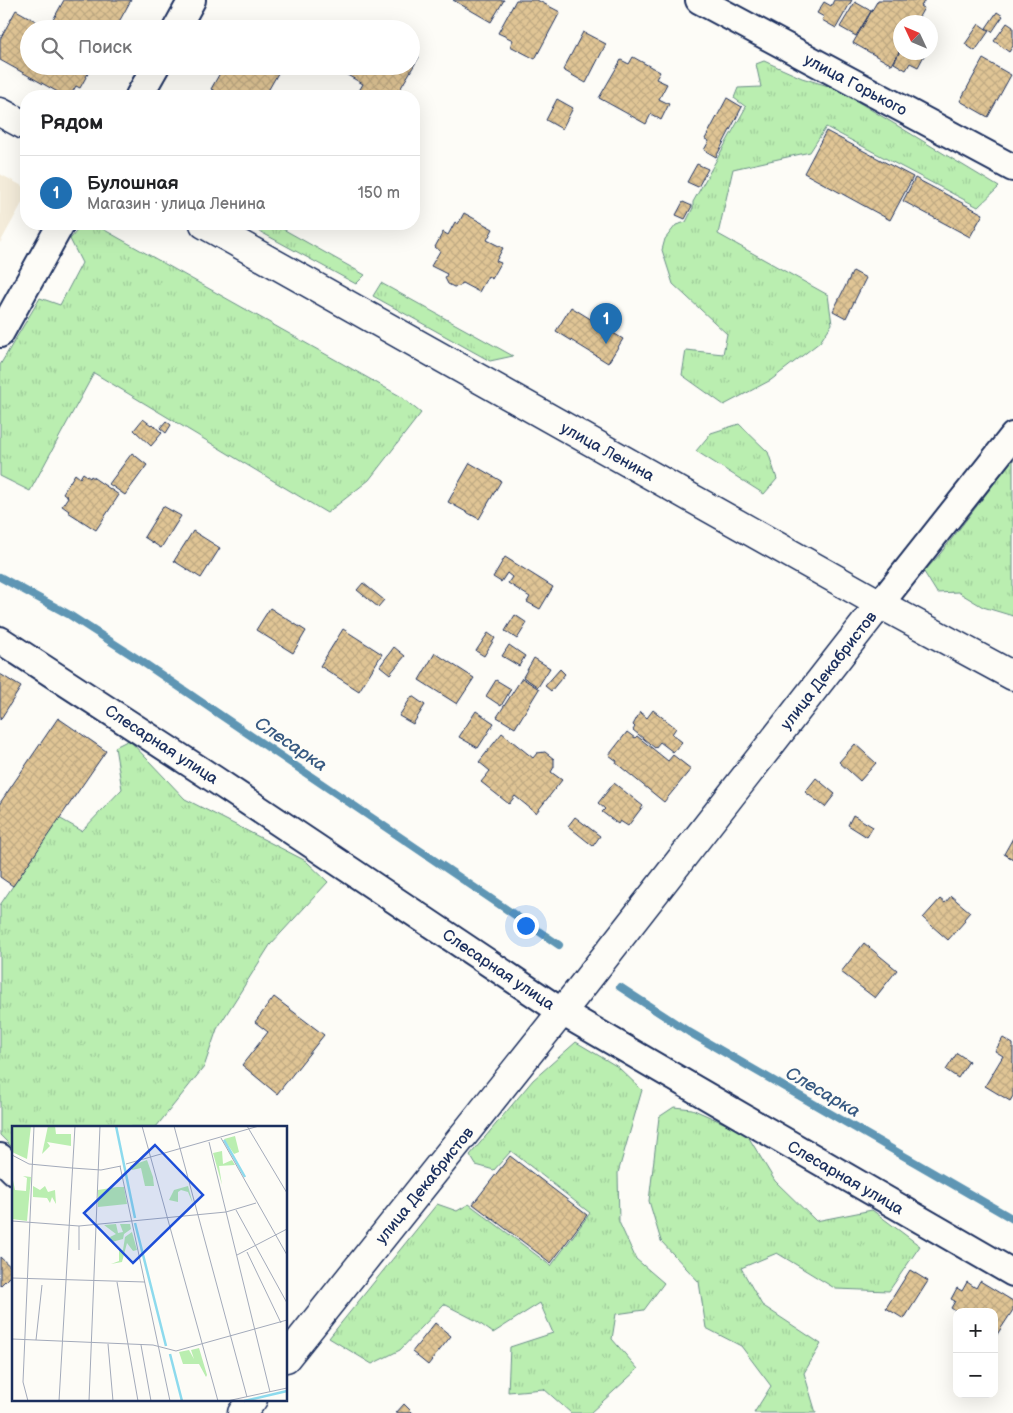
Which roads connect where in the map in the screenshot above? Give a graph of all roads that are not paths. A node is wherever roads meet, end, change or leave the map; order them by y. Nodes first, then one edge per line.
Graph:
1 (192, 0) edge
2 (699, 0) edge
3 (181, 20) edge
4 (151, 75) edge
5 (142, 90) edge
6 (0, 112) edge
7 (20, 123) edge
8 (1013, 168) edge
9 (58, 230) edge
10 (215, 230) edge
11 (0, 334) edge
12 (1013, 436) edge
13 (880, 604) junction
14 (0, 640) edge
15 (1013, 676) edge
16 (562, 1012) junction
17 (0, 1157) edge
18 (12, 1169) edge
19 (1013, 1273) edge
20 (288, 1355) edge

1 - 3 street
2 - 8 street, улица Горького
4 - 5 street
6 - 7 street
9 - 11 street
10 - 13 street, улица Ленина
12 - 13 street, улица Декабристов
13 - 15 street, улица Ленина
13 - 16 street, улица Декабристов
14 - 16 street, Слесарная улица
16 - 19 street, Слесарная улица
16 - 20 street, улица Декабристов
17 - 18 street

